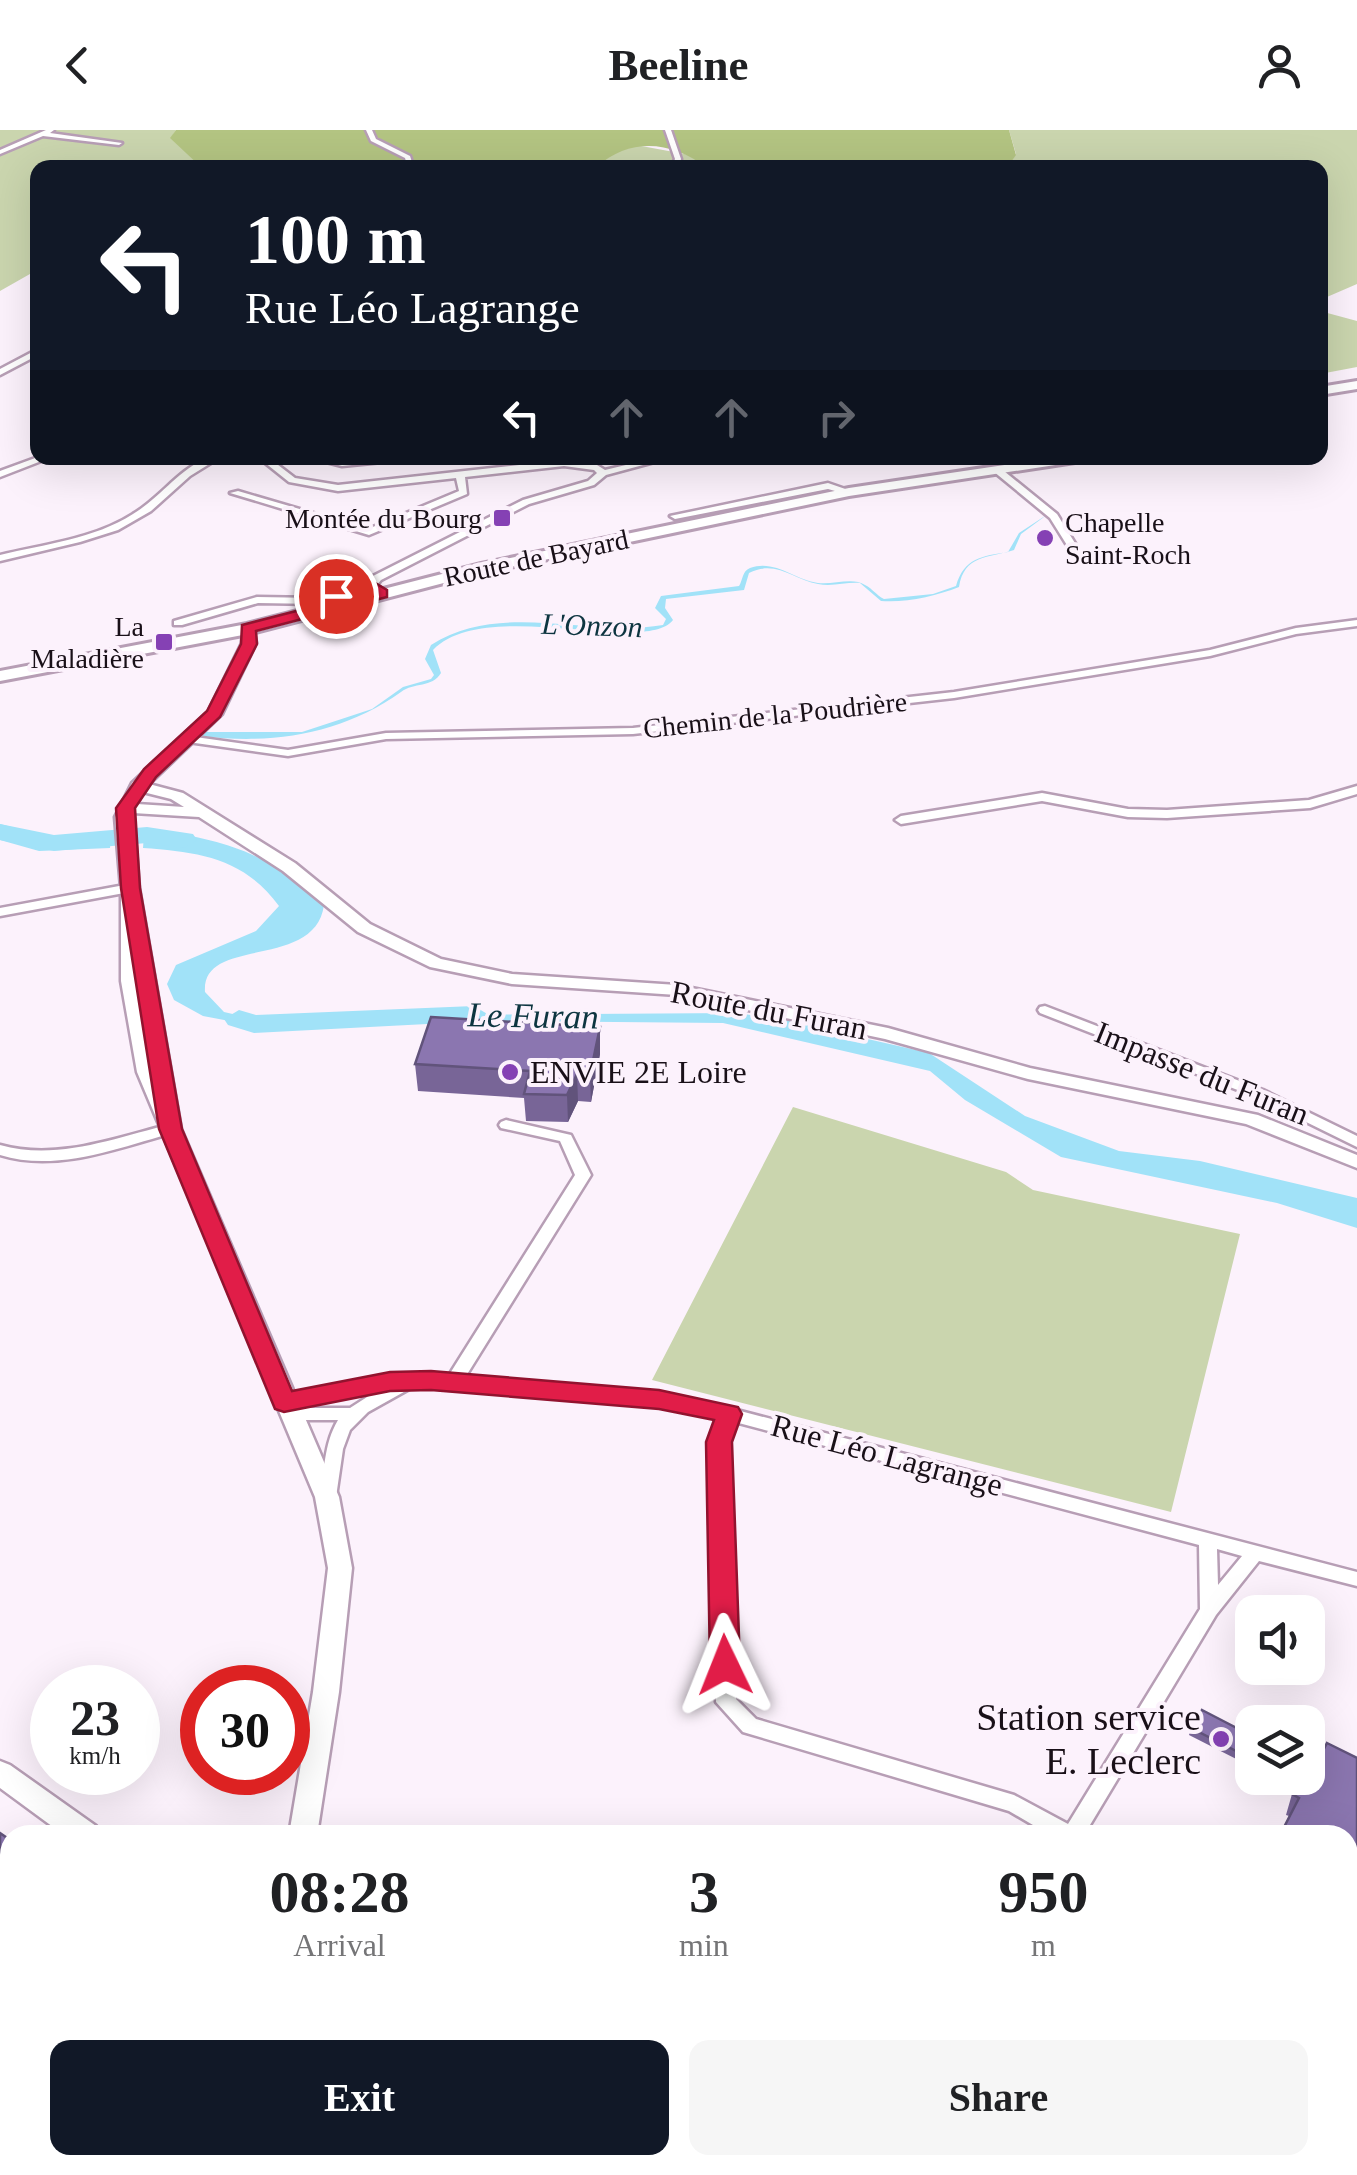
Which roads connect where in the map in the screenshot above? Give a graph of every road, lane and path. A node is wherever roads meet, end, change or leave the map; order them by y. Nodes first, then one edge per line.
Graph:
1 (369, 130) edge
2 (668, 130) edge
3 (44, 131) edge
4 (119, 143) dead end
5 (0, 152) edge
6 (409, 160) edge
7 (678, 160) edge
8 (30, 355) edge
9 (0, 372) edge
10 (1357, 385) edge
11 (1328, 390) edge
12 (30, 463) edge
13 (195, 465) edge
14 (273, 465) edge
15 (548, 465) edge
16 (577, 465) edge
17 (636, 465) edge
18 (1025, 465) edge
19 (996, 469) junction
20 (603, 473) junction
21 (0, 474) edge
22 (461, 476) junction
23 (849, 492) junction
24 (235, 494) dead end
25 (675, 516) dead end
26 (1073, 548) dead end
27 (0, 558) edge
28 (377, 589) junction
29 (178, 623) dead end
30 (1357, 623) edge
31 (248, 629) junction
32 (0, 676) edge
33 (188, 739) junction
34 (138, 786) junction
35 (1357, 790) edge
36 (126, 808) junction
37 (208, 816) junction
38 (901, 820) dead end
39 (130, 888) junction
40 (0, 912) edge
41 (1045, 1010) dead end
42 (506, 1125) dead end
43 (170, 1129) junction
44 (1357, 1142) edge
45 (0, 1150) edge
46 (1357, 1162) edge
47 (454, 1381) junction
48 (409, 1382) junction
49 (288, 1408) junction
50 (353, 1414) junction
51 (729, 1414) junction
52 (327, 1497) junction
53 (1208, 1540) junction
54 (1256, 1553) junction
55 (1357, 1579) edge
56 (1209, 1610) junction
57 (0, 1774) edge
58 (72, 1825) edge
59 (304, 1825) edge
60 (1053, 1825) edge
61 (1077, 1825) edge

1 - 6 street
2 - 7 street
3 - 4 street
3 - 5 street
8 - 9 street
10 - 11 main road
12 - 21 street
13 - 27 street
14 - 22 street
15 - 22 street
16 - 20 street
17 - 20 street
18 - 19 main road, Route de Bayard
19 - 23 main road, Route de Bayard
19 - 26 street
20 - 28 street
22 - 24 street
23 - 25 street
23 - 28 main road, Route de Bayard
28 - 29 street
28 - 31 main road, Route de Bayard
30 - 33 street, Chemin de la Poudrière
31 - 32 main road, Route de Bayard
31 - 33 main road
33 - 34 main road
34 - 36 main road
34 - 37 main road, Route du Furan
35 - 38 street
36 - 37 main road, Route du Furan
36 - 39 main road
37 - 46 main road, Route du Furan
39 - 40 street
39 - 43 main road
41 - 44 street, Impasse du Furan
42 - 47 street
43 - 45 street
43 - 49 main road
47 - 48 street, Rue Léo Lagrange
47 - 51 street, Rue Léo Lagrange
48 - 49 street, Rue Léo Lagrange
48 - 50 street, Rue Léo Lagrange
49 - 50 street, Rue Léo Lagrange
49 - 52 main road
50 - 52 street
51 - 53 street, Rue Léo Lagrange
51 - 60 street
52 - 59 main road
53 - 54 street, Rue Léo Lagrange
53 - 56 street
54 - 55 street, Rue Léo Lagrange
54 - 56 street
56 - 61 street
57 - 58 main road

